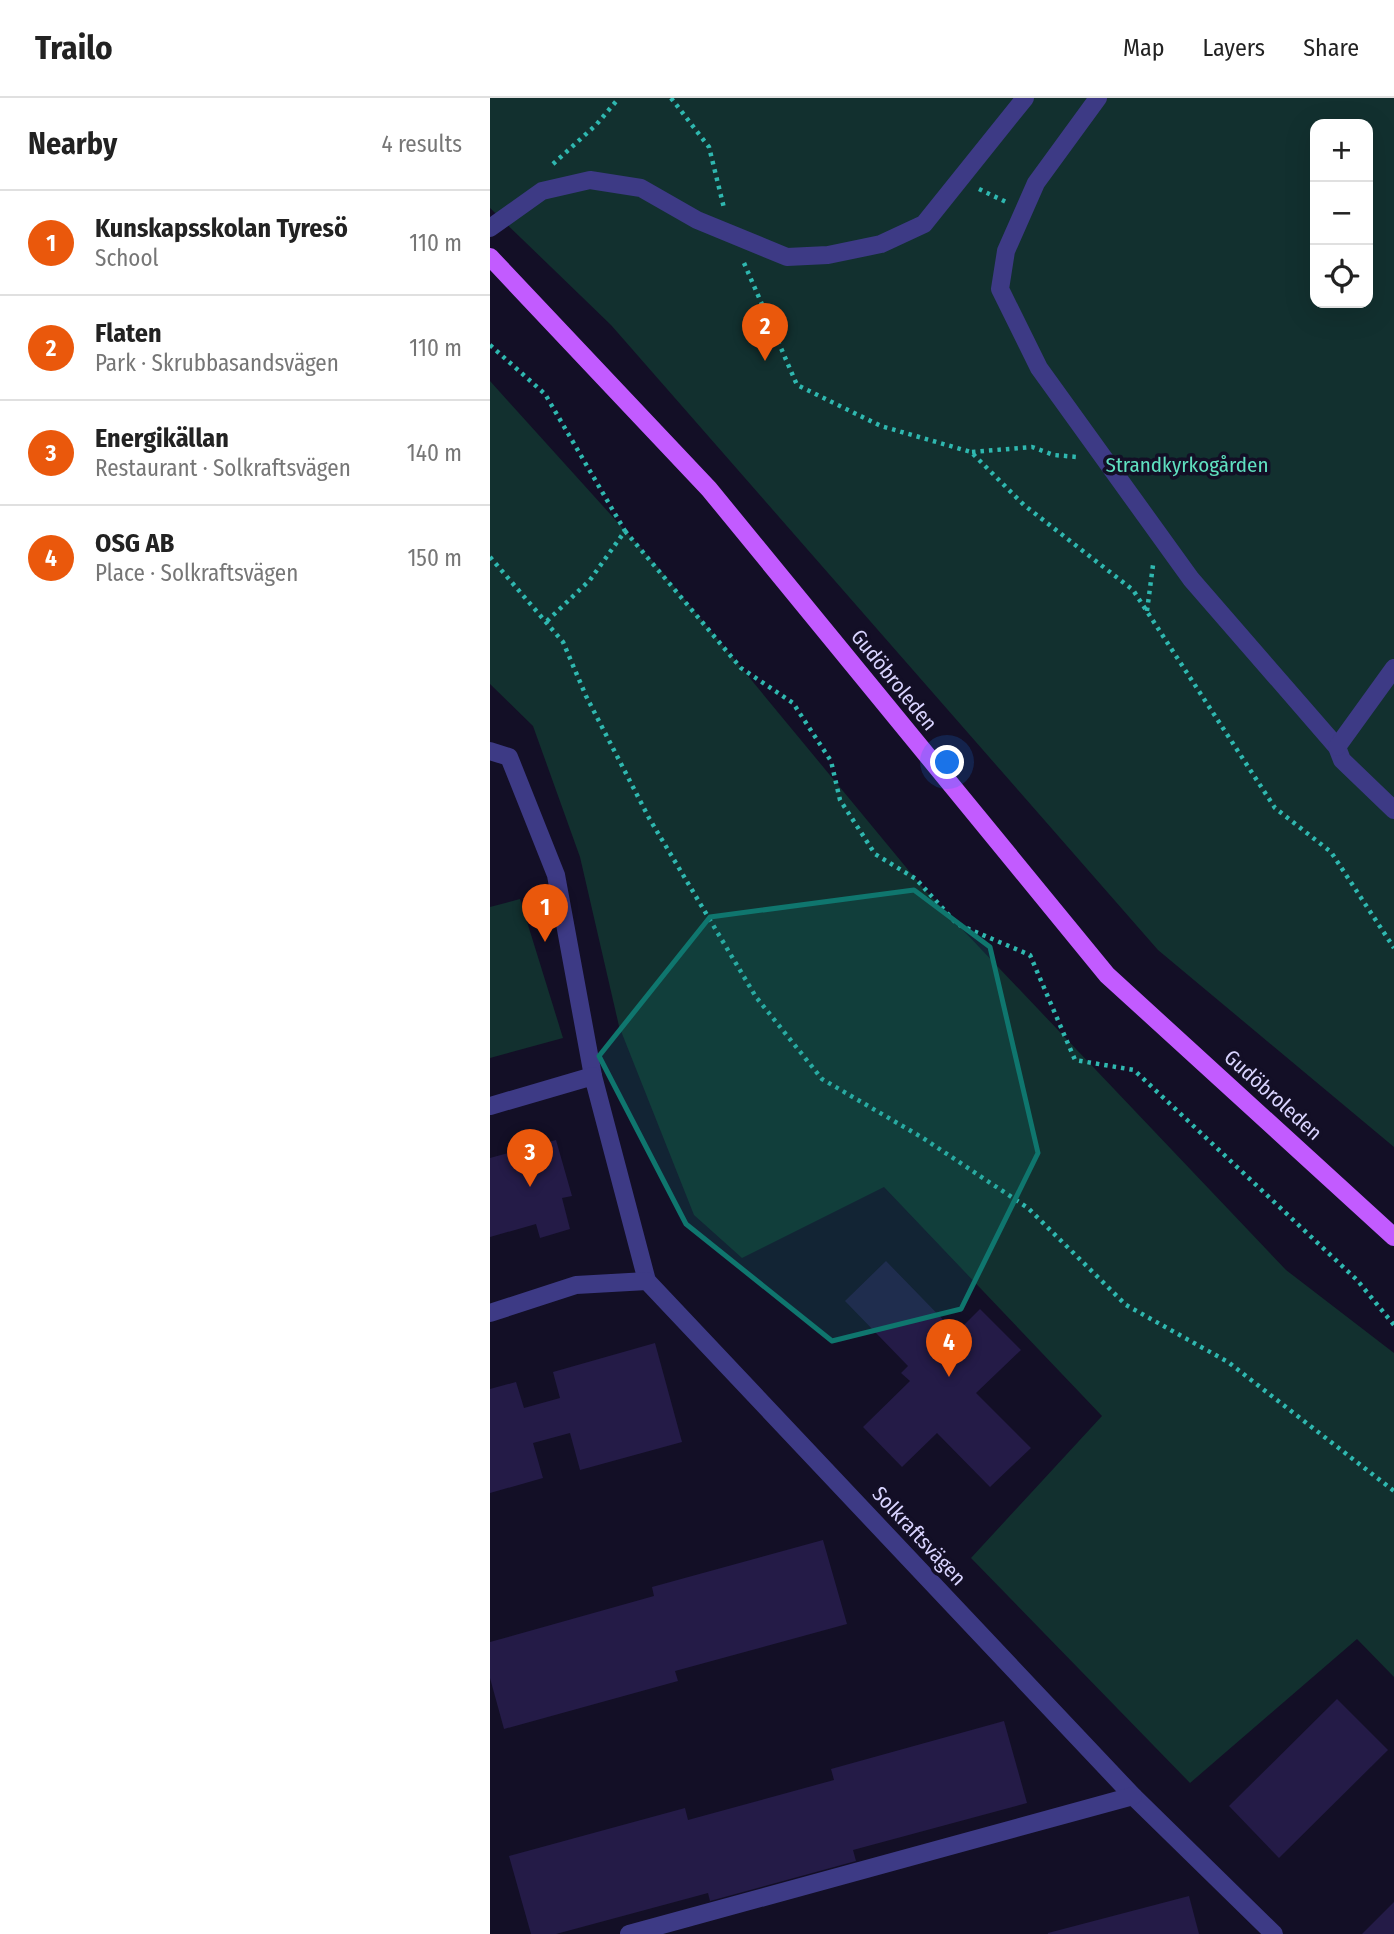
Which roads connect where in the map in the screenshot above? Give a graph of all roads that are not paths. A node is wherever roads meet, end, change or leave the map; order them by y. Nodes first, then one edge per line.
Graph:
1 (1025, 98) edge
2 (1098, 98) edge
3 (490, 228) edge
4 (490, 257) edge
5 (1394, 668) edge
6 (1337, 747) junction
7 (490, 751) edge
8 (1394, 810) edge
9 (593, 1076) junction
10 (490, 1106) edge
11 (1394, 1237) edge
12 (647, 1281) junction
13 (490, 1313) edge
14 (1133, 1796) junction
15 (629, 1934) edge
16 (1274, 1934) edge

1 - 3 street
2 - 6 street
4 - 11 main road, Gudöbroleden
5 - 6 street
6 - 8 street
7 - 9 street
9 - 10 street
9 - 12 street
12 - 13 street
12 - 14 street, Solkraftsvägen
14 - 15 street
14 - 16 street, Solkraftsvägen

